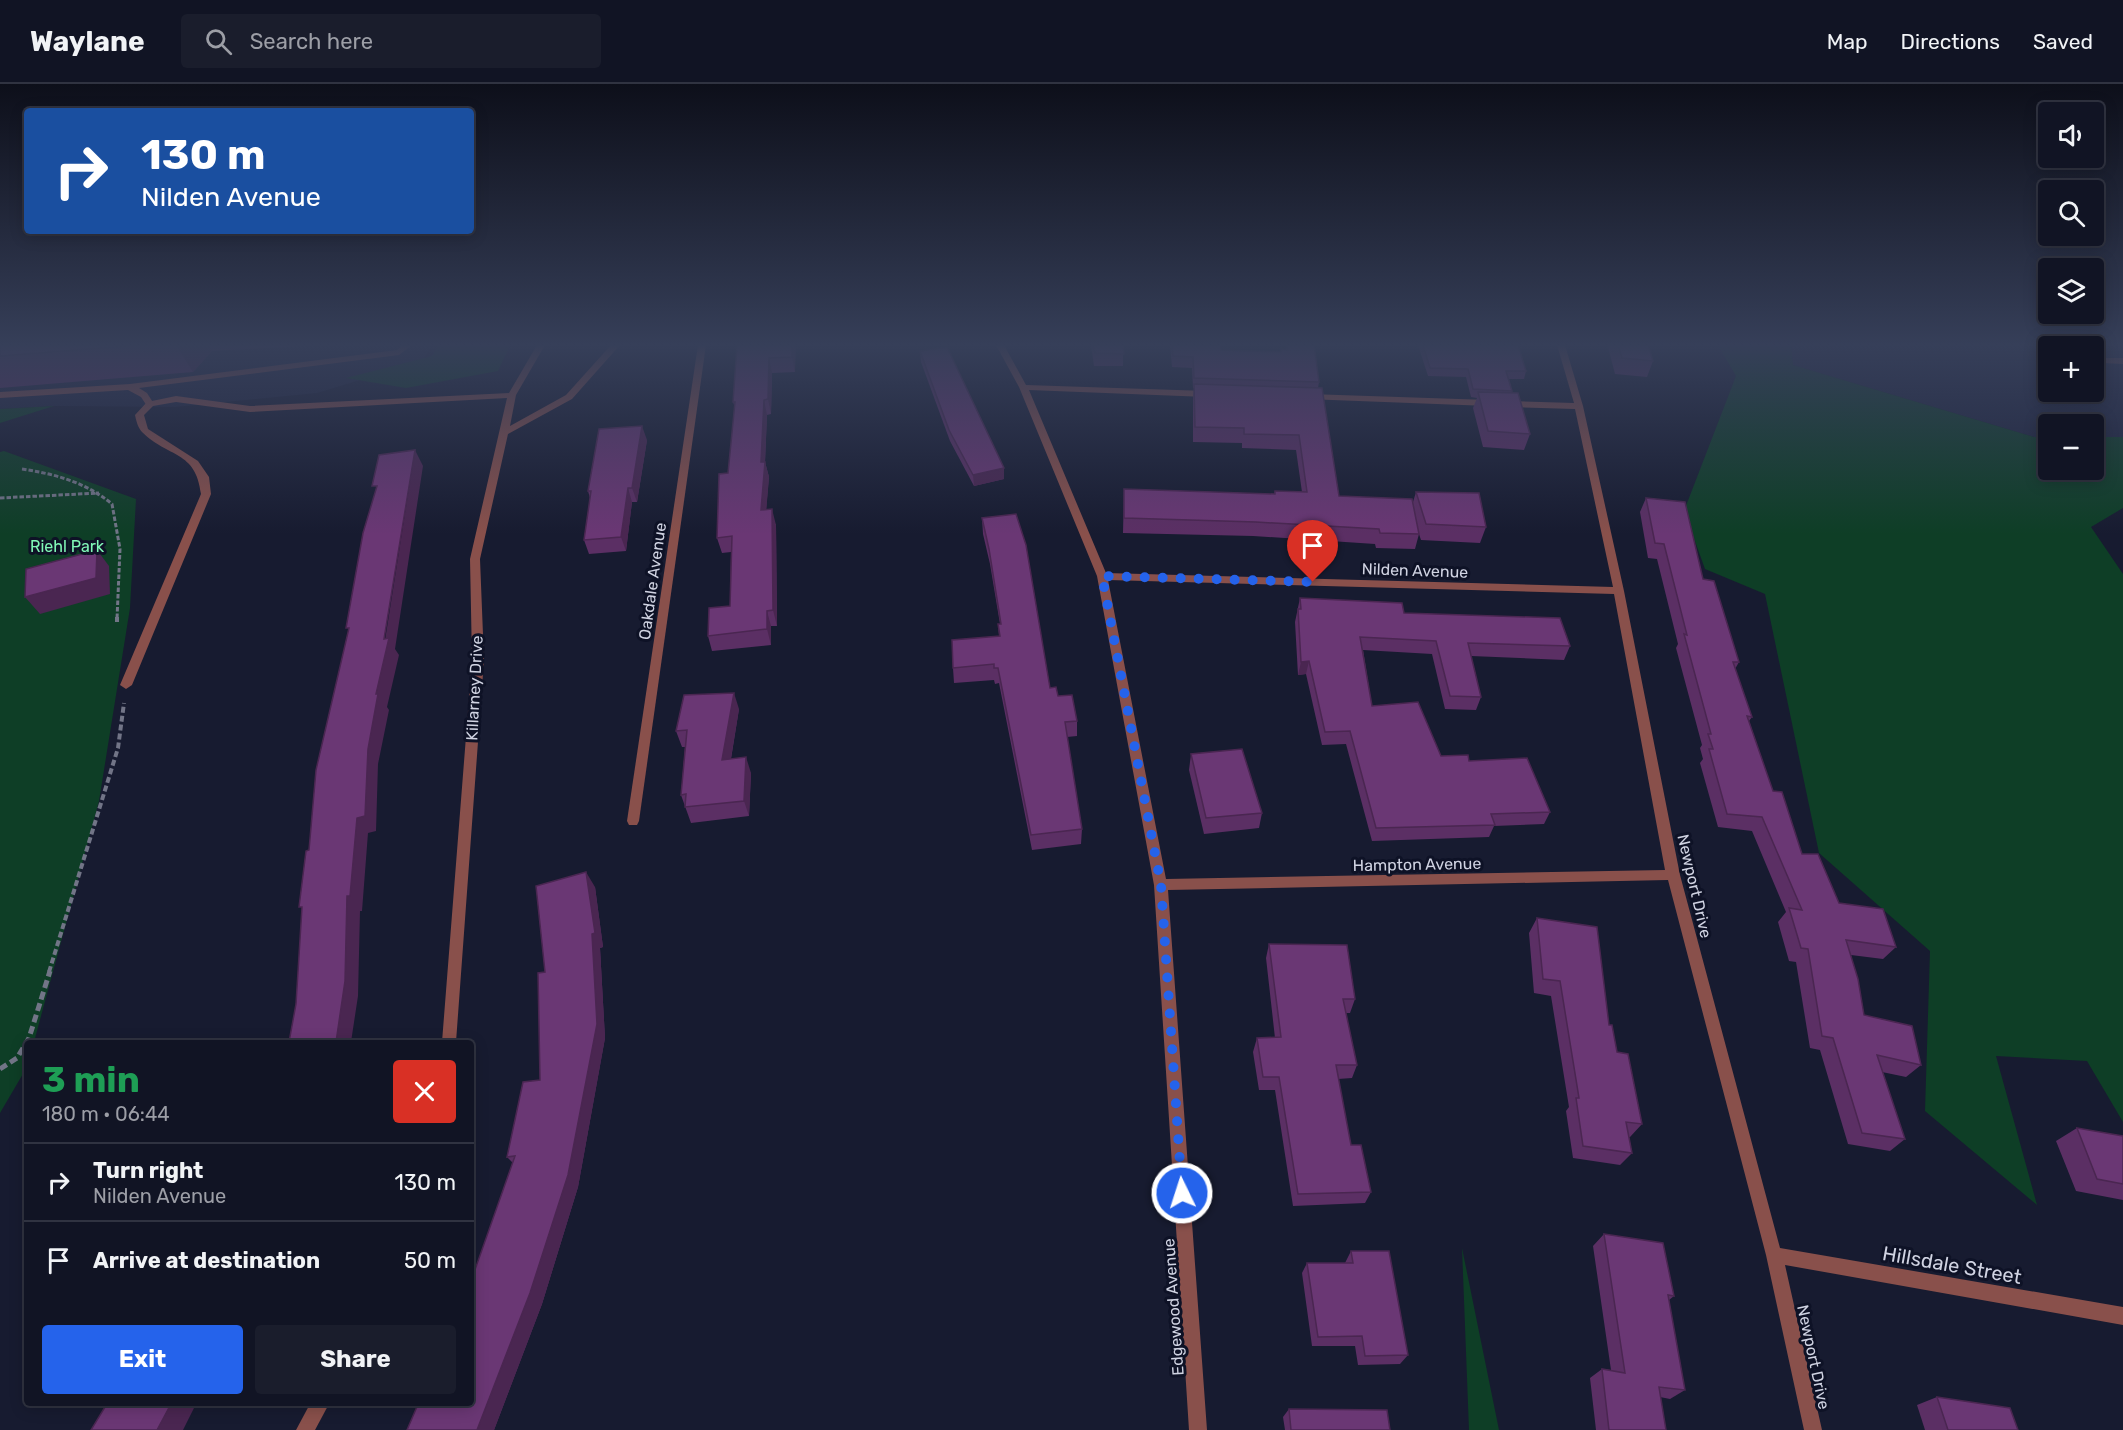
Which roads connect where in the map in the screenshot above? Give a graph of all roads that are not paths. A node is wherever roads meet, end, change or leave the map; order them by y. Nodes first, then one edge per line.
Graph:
1 (146, 408) edge
2 (241, 408) edge
3 (272, 408) edge
4 (509, 408) edge
5 (549, 408) edge
6 (693, 408) edge
7 (1032, 408) edge
8 (1579, 408) edge
9 (503, 433) junction
10 (1102, 576) junction
11 (1619, 591) junction
12 (126, 685) road end
13 (633, 821) dead end
14 (1673, 875) junction
15 (1161, 885) junction
16 (449, 1040) edge
17 (1774, 1255) junction
18 (2123, 1316) edge
19 (319, 1406) edge
20 (305, 1430) edge
21 (1198, 1430) edge
22 (1813, 1430) edge

1 - 12 street
2 - 3 street
4 - 9 street, Killarney Drive
5 - 9 street
6 - 13 street, Oakdale Avenue
7 - 10 street, Edgewood Avenue
8 - 11 street, Newport Drive
9 - 16 street, Killarney Drive
10 - 11 street, Nilden Avenue
10 - 15 street, Edgewood Avenue
11 - 14 street, Newport Drive
14 - 15 street, Hampton Avenue
14 - 17 street, Newport Drive
15 - 21 street, Edgewood Avenue
17 - 18 street, Hillsdale Street
17 - 22 street, Newport Drive
19 - 20 street

